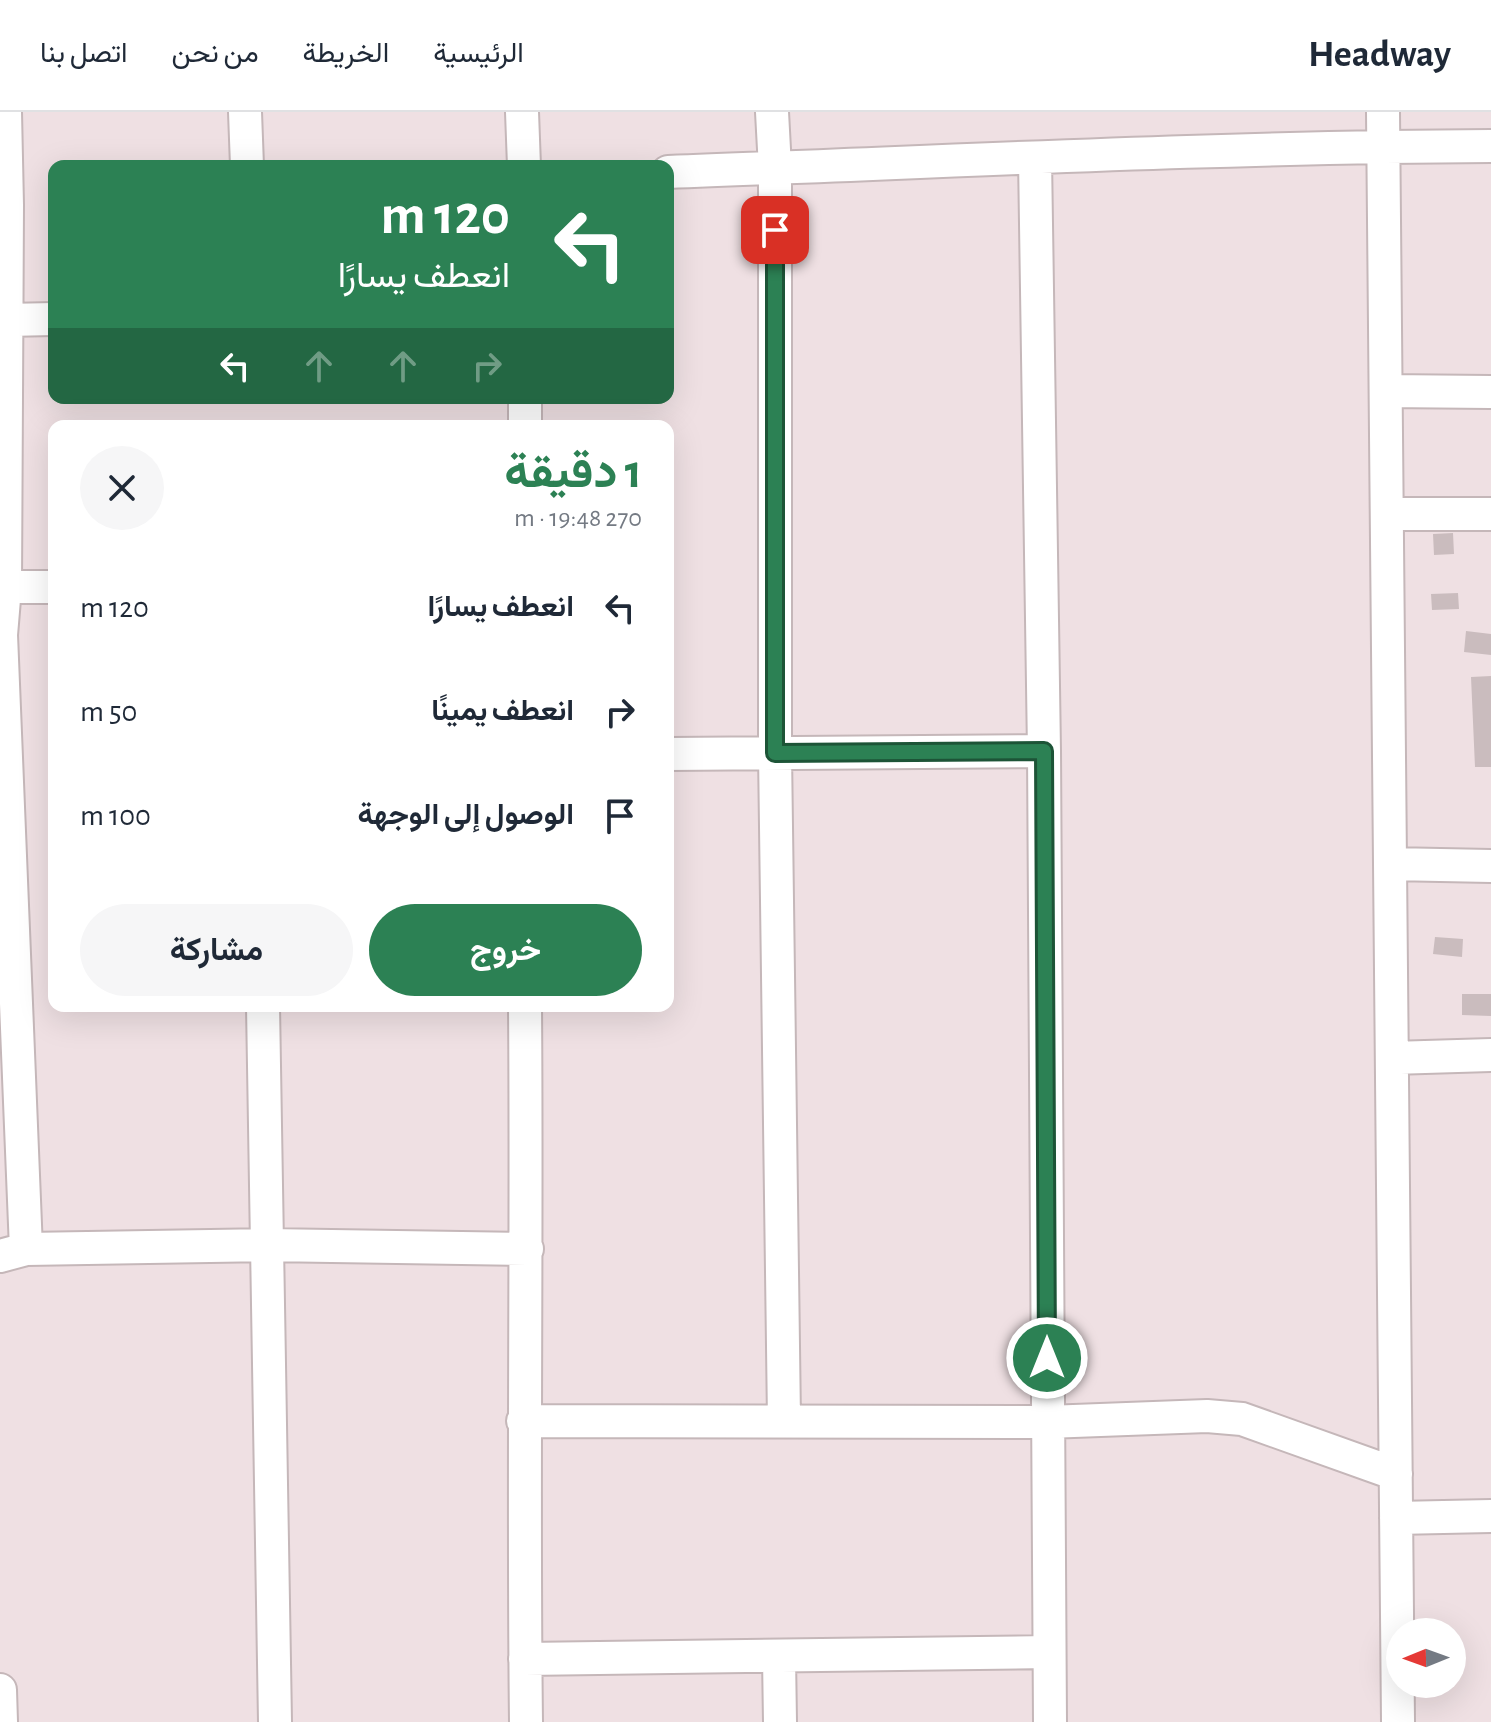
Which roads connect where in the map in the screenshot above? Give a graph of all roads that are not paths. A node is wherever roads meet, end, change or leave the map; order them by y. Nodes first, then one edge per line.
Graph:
1 (5, 112) edge
2 (245, 112) edge
3 (522, 112) edge
4 (772, 112) edge
5 (1383, 112) edge
6 (1491, 146) edge
7 (1384, 147) junction
8 (1035, 158) junction
9 (247, 160) edge
10 (524, 160) edge
11 (775, 168) junction
12 (674, 172) edge
13 (48, 319) edge
14 (6, 320) junction
15 (1386, 391) junction
16 (1491, 392) edge
17 (1387, 514) junction
18 (1491, 514) edge
19 (5, 587) junction
20 (48, 587) edge
21 (1044, 751) junction
22 (775, 753) junction
23 (674, 754) edge
24 (1390, 864) junction
25 (1491, 866) edge
26 (263, 1012) edge
27 (525, 1012) edge
28 (1491, 1055) edge
29 (1392, 1058) junction
30 (267, 1245) junction
31 (527, 1249) junction
32 (13, 1252) edge
33 (784, 1420) junction
34 (523, 1421) junction
35 (1047, 1422) junction
36 (1396, 1474) junction
37 (1491, 1516) edge
38 (1396, 1518) junction
39 (1049, 1652) junction
40 (779, 1657) junction
41 (525, 1659) junction
42 (0, 1690) edge
43 (1, 1722) edge
44 (275, 1722) edge
45 (526, 1722) edge
46 (780, 1722) edge
47 (1050, 1722) edge
48 (1398, 1722) edge

1 - 14 street
2 - 9 street
3 - 10 street
4 - 11 street
5 - 7 street
6 - 7 street
7 - 8 street
7 - 15 street
8 - 11 street
8 - 21 street
11 - 12 street
11 - 22 street
13 - 14 street
14 - 19 street
15 - 16 street
15 - 17 street
17 - 18 street
17 - 24 street
19 - 20 street
19 - 32 street
21 - 22 street
21 - 35 street
22 - 23 street
22 - 33 street
24 - 25 street
24 - 29 street
26 - 30 street
27 - 31 street
28 - 29 street
29 - 36 street
30 - 31 street
30 - 32 street
30 - 44 street
31 - 34 street
33 - 34 street
33 - 35 street
34 - 41 street
35 - 36 street
35 - 39 street
36 - 38 street
37 - 38 street
38 - 48 street
39 - 40 street
39 - 47 street
40 - 41 street
40 - 46 street
41 - 45 street
42 - 43 street

